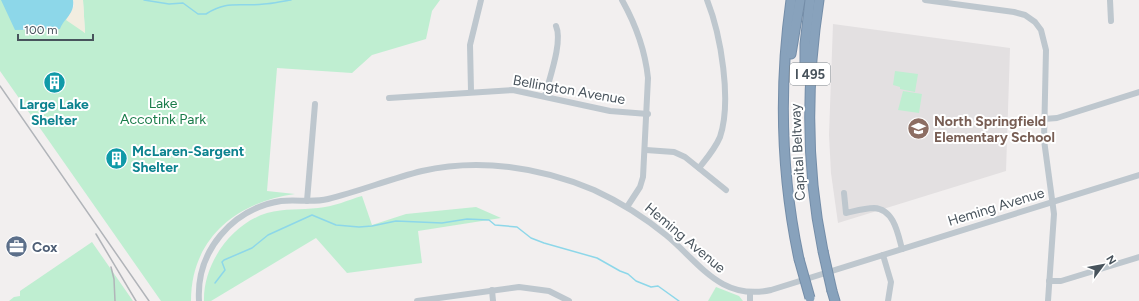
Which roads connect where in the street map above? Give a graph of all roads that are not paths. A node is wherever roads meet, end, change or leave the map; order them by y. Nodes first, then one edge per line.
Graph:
1 (481, 0) edge
2 (622, 0) edge
3 (707, 0) edge
4 (791, 0) edge
5 (800, 0) edge
6 (810, 0) edge
7 (819, 0) edge
8 (925, 0) edge
9 (1110, 0) edge
10 (1110, 21) dead end
11 (556, 26) dead end
12 (471, 91) junction
13 (1139, 92) edge
14 (545, 96) junction
15 (389, 98) dead end
16 (315, 104) dead end
17 (648, 114) junction
18 (1044, 119) junction
19 (784, 122) junction
20 (810, 149) junction
21 (646, 150) junction
22 (699, 168) junction
23 (1139, 175) edge
24 (726, 190) dead end
25 (844, 193) dead end
26 (307, 201) junction
27 (1053, 202) junction
28 (627, 207) junction
29 (902, 249) junction
30 (883, 255) junction
31 (1139, 257) edge
32 (1049, 281) junction
33 (492, 290) junction
34 (750, 292) junction
35 (810, 300) edge
36 (199, 301) edge
37 (417, 301) edge
38 (493, 301) edge
39 (569, 301) edge
40 (750, 301) edge
41 (835, 301) edge
42 (888, 301) edge
43 (1048, 301) edge

1 - 12 street
2 - 17 street
3 - 22 street
4 - 19 highway, Capital Beltway / I 495
5 - 19 highway, I 495
6 - 20 highway, I 495
7 - 20 highway, Capital Beltway / I 495
8 - 18 street
9 - 10 street
11 - 14 street
12 - 14 street, Bellington Avenue
12 - 15 street, Bellington Avenue
13 - 18 street
14 - 17 street, Bellington Avenue
16 - 26 street
17 - 21 street
18 - 27 street
19 - 35 highway, Capital Beltway / I 495, bridge
20 - 41 highway, Capital Beltway / I 495, bridge
21 - 22 street
21 - 28 street
22 - 24 street
23 - 27 street, Heming Avenue
25 - 29 street
26 - 28 street, Heming Avenue
26 - 36 street, Heming Avenue
27 - 29 street, Heming Avenue
27 - 32 street
28 - 34 street, Heming Avenue
29 - 30 street, Heming Avenue
30 - 34 street, Heming Avenue
30 - 42 street
31 - 32 street
32 - 43 street
33 - 37 street
33 - 38 street
33 - 39 street
34 - 40 street

